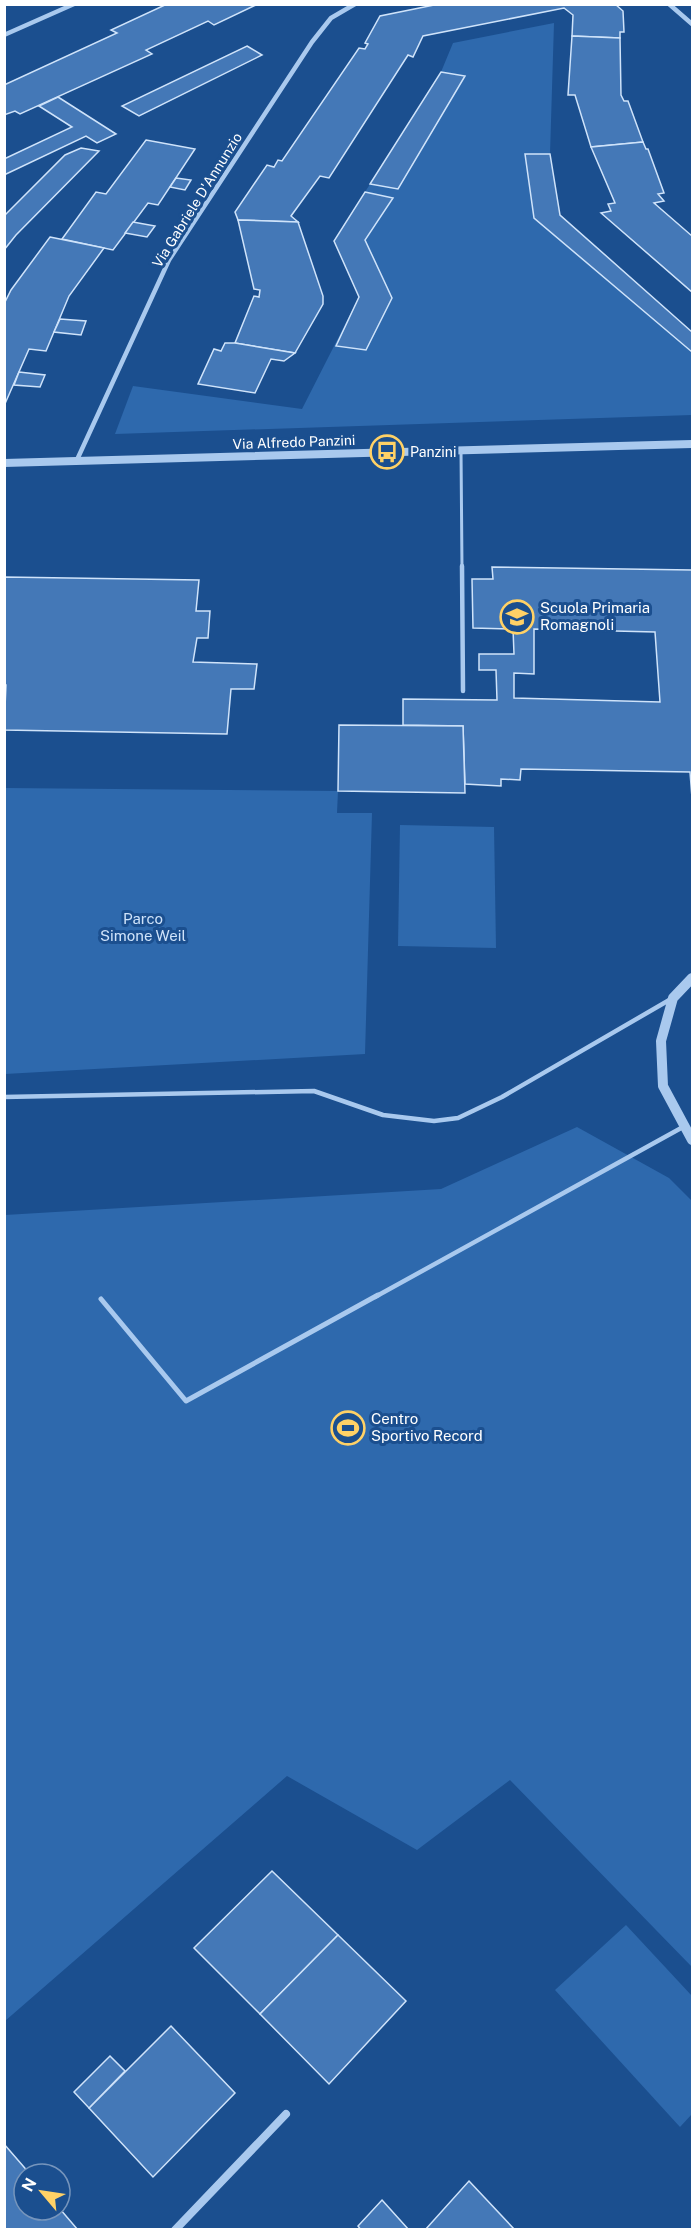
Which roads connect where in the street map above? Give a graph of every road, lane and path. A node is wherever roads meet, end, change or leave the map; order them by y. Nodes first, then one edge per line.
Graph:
1 (74, 4) edge
2 (355, 4) edge
3 (669, 4) edge
4 (693, 24) edge
5 (4, 35) edge
6 (693, 444) edge
7 (461, 450) junction
8 (76, 462) junction
9 (4, 463) edge
10 (463, 692) dead end
11 (693, 978) edge
12 (674, 998) junction
13 (4, 1097) edge
14 (683, 1127) junction
15 (693, 1140) edge
16 (101, 1299) dead end
17 (286, 2114) dead end
18 (175, 2229) edge

1 - 5 street
2 - 8 street, Via Gabriele D'Annunzio
3 - 4 street
6 - 7 street, Via Alfredo Panzini
7 - 8 street, Via Alfredo Panzini
7 - 10 lane
8 - 9 street, Via Alfredo Panzini
11 - 12 street
12 - 13 lane
12 - 14 street
14 - 15 street
14 - 16 lane
17 - 18 street

